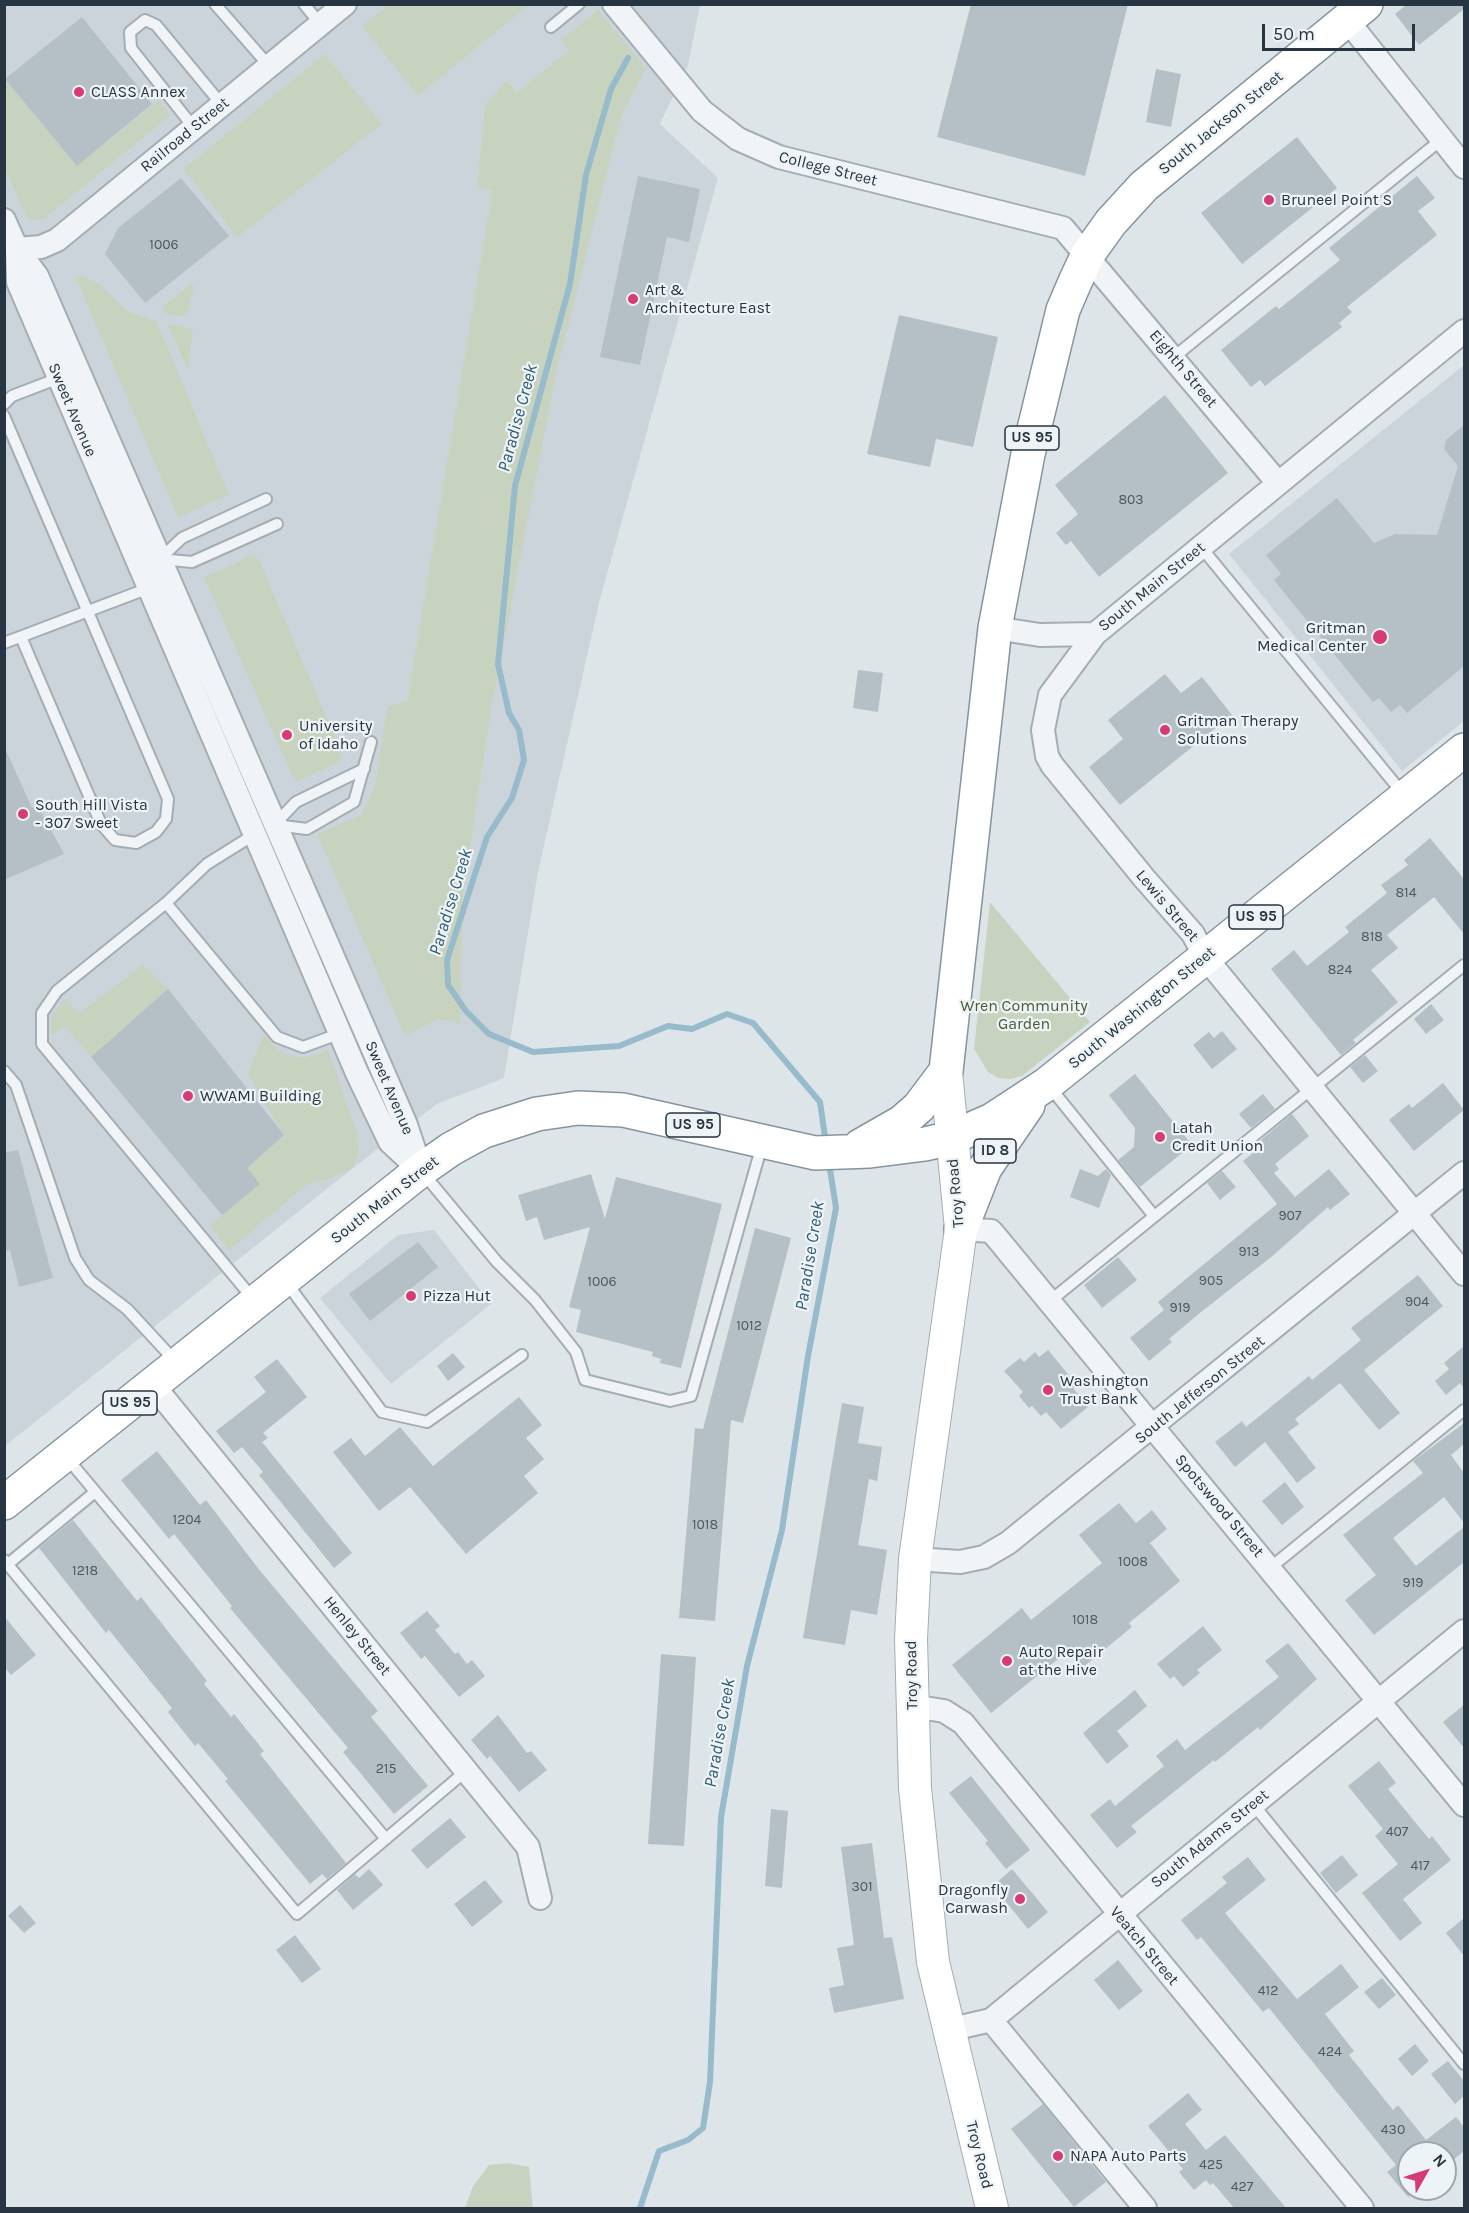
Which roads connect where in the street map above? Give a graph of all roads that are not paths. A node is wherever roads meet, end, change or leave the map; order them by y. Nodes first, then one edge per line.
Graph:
1 (215, 4) edge
2 (304, 4) edge
3 (345, 4) edge
4 (579, 4) edge
5 (614, 4) edge
6 (1357, 12) edge
7 (321, 25) junction
8 (551, 27) dead end
9 (269, 66) junction
10 (222, 105) junction
11 (194, 128) junction
12 (1442, 139) junction
13 (1464, 167) edge
14 (4, 220) edge
15 (17, 249) junction
16 (1088, 254) junction
17 (1464, 331) edge
18 (1174, 357) junction
19 (58, 378) junction
20 (4, 404) edge
21 (4, 416) edge
22 (1278, 483) junction
23 (266, 499) dead end
24 (278, 524) dead end
25 (1201, 547) junction
26 (150, 571) junction
27 (89, 611) junction
28 (995, 628) junction
29 (1095, 634) junction
30 (21, 637) junction
31 (4, 644) edge
32 (371, 742) dead end
33 (1464, 750) edge
34 (364, 769) junction
35 (1405, 797) junction
36 (265, 829) junction
37 (166, 903) junction
38 (1205, 957) junction
39 (1464, 965) edge
40 (341, 1033) junction
41 (4, 1071) edge
42 (946, 1071) junction
43 (1047, 1084) junction
44 (1314, 1087) junction
45 (951, 1138) junction
46 (763, 1143) junction
47 (829, 1153) junction
48 (421, 1170) junction
49 (1464, 1173) edge
50 (1415, 1213) junction
51 (1154, 1216) junction
52 (961, 1229) junction
53 (1464, 1274) edge
54 (284, 1280) junction
55 (1050, 1301) junction
56 (256, 1302) junction
57 (522, 1355) dead end
58 (178, 1365) junction
59 (153, 1385) junction
60 (1464, 1410) edge
61 (1154, 1428) junction
62 (64, 1455) junction
63 (95, 1492) junction
64 (4, 1503) edge
65 (915, 1559) junction
66 (6, 1562) edge
67 (1270, 1568) junction
68 (1464, 1631) edge
69 (1378, 1700) junction
70 (912, 1706) junction
71 (466, 1772) junction
72 (1253, 1804) junction
73 (1464, 1805) edge
74 (386, 1839) junction
75 (540, 1898) dead end
76 (1118, 1915) junction
77 (991, 2020) junction
78 (948, 2030) junction
79 (1464, 2064) edge
80 (992, 2208) edge
81 (1145, 2208) edge
82 (1362, 2208) edge

1 - 9 lane
2 - 7 lane
3 - 7 street, Railroad Street
4 - 8 lane
5 - 16 street, College Street
6 - 12 street
6 - 16 highway, South Jackson Street / US 95
7 - 9 street, Railroad Street
9 - 10 street, Railroad Street
10 - 11 street, Railroad Street
10 - 11 lane
11 - 15 street, Railroad Street
12 - 13 street
12 - 18 lane
14 - 15 street, Sweet Avenue
15 - 19 street, Sweet Avenue
15 - 26 street, Sweet Avenue
16 - 18 street, Eighth Street
16 - 28 highway, US 95
17 - 22 street, South Main Street
18 - 22 street, Eighth Street
19 - 20 lane
19 - 26 street, Sweet Avenue
21 - 27 lane
22 - 25 street, South Main Street
23 - 26 lane
24 - 26 lane
25 - 29 street, South Main Street
25 - 35 lane
26 - 27 lane
26 - 36 street, Sweet Avenue
26 - 36 street, Sweet Avenue
27 - 30 lane
27 - 30 lane
28 - 29 street, South Main Street
28 - 42 highway, US 95
29 - 38 street, Lewis Street
30 - 31 lane
32 - 34 lane
33 - 35 highway, South Washington Street / US 95
34 - 36 lane
34 - 36 lane
35 - 38 highway, South Washington Street / US 95
36 - 37 lane
36 - 40 street, Sweet Avenue
36 - 48 street, Sweet Avenue
37 - 40 lane
37 - 56 lane
38 - 43 highway, South Washington Street / US 95
38 - 44 street, Lewis Street
39 - 44 lane
40 - 48 street, Sweet Avenue
41 - 58 lane
42 - 45 main road, ID 8
42 - 47 highway
43 - 45 highway, South Washington Street / US 95
43 - 51 lane
43 - 52 highway, ID 8
44 - 50 street, Lewis Street
44 - 51 lane
45 - 47 highway, South Main Street / US 95
45 - 52 main road, Troy Road / ID 8
46 - 47 highway, South Main Street / US 95
46 - 48 highway, South Main Street / US 95
46 - 48 lane
48 - 54 highway, South Main Street / US 95
49 - 50 street, South Jefferson Street
50 - 53 street, Lewis Street
50 - 61 street, South Jefferson Street
51 - 55 lane
52 - 55 street, Spotswood Street
52 - 65 main road, Troy Road / ID 8
54 - 56 highway, South Main Street / US 95
54 - 57 lane
55 - 61 street, Spotswood Street
56 - 58 highway, South Main Street / US 95
58 - 59 highway, South Main Street / US 95
59 - 62 highway, South Main Street / US 95
59 - 71 street, Henley Street
60 - 67 lane
61 - 65 street, South Jefferson Street
61 - 67 street, Spotswood Street
62 - 63 lane
62 - 64 highway, South Main Street / US 95
63 - 66 lane
63 - 74 lane
65 - 70 main road, Troy Road / ID 8
66 - 74 lane
67 - 69 street, Spotswood Street
68 - 69 street, South Adams Street
69 - 72 street, South Adams Street
69 - 73 street, Spotswood Street
70 - 76 street, Veatch Street
70 - 78 main road, Troy Road / ID 8
71 - 74 lane
71 - 75 street, Henley Street
72 - 76 street, South Adams Street
72 - 79 lane
76 - 77 street, South Adams Street
76 - 82 street, Veatch Street
77 - 78 street, South Adams Street
77 - 81 street
78 - 80 main road, Troy Road / ID 8

